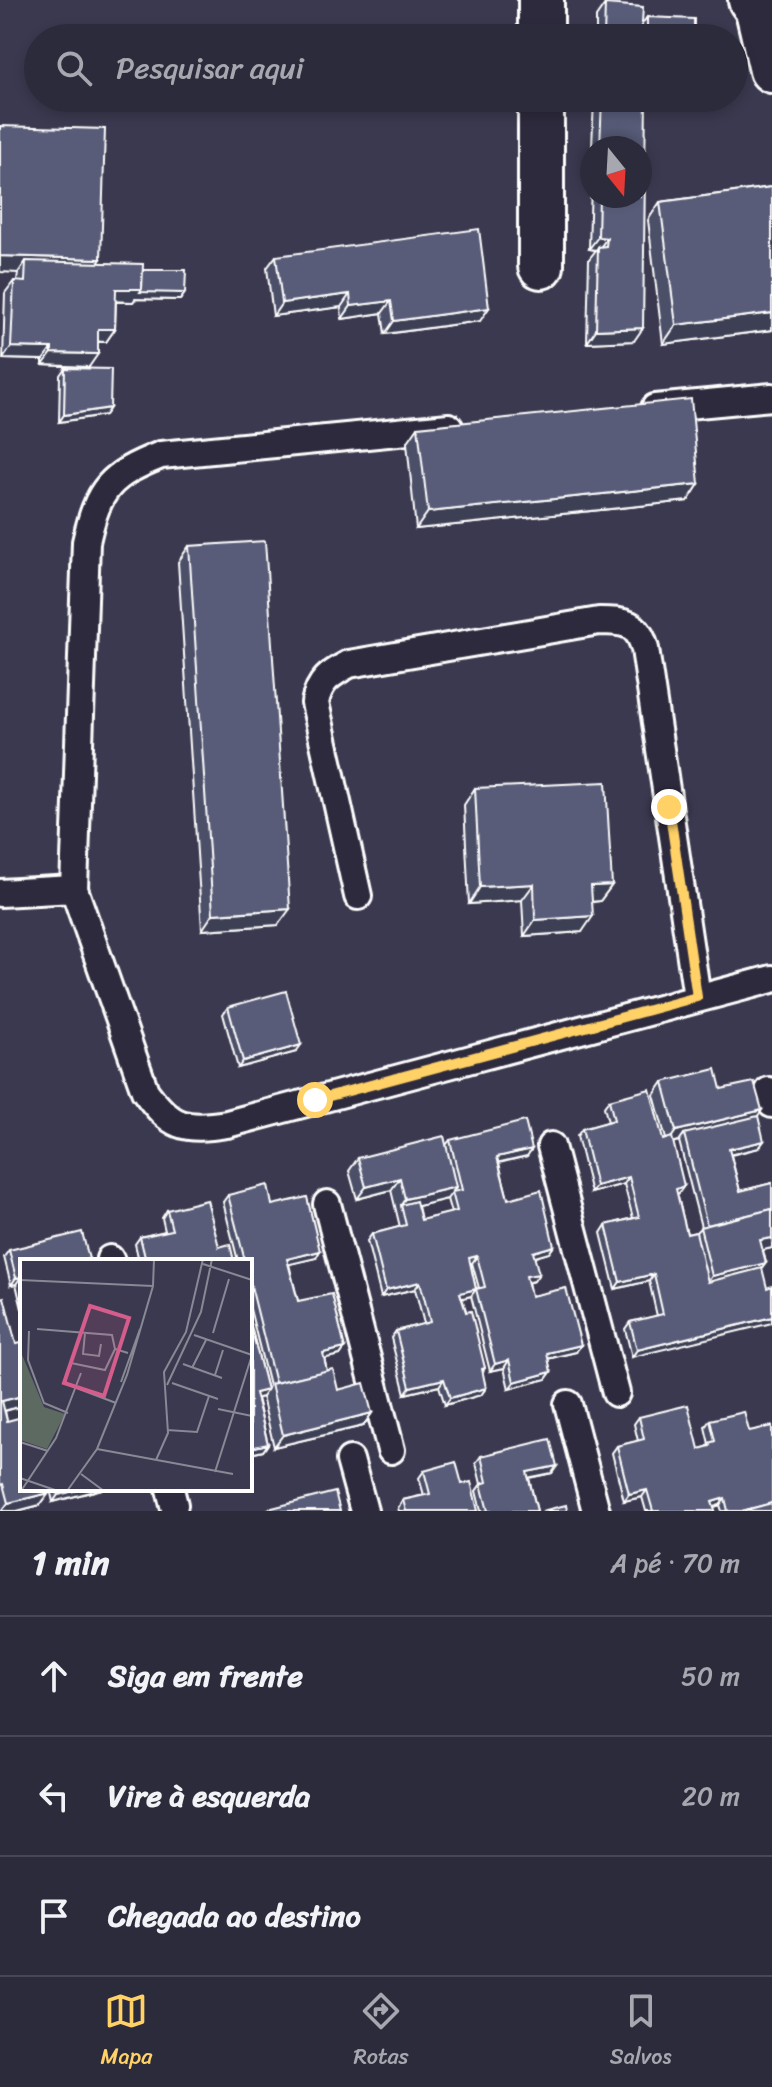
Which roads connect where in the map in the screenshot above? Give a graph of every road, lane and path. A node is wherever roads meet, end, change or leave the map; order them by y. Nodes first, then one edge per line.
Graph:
1 (541, 0) edge
2 (751, 0) edge
3 (541, 24) edge
4 (772, 70) edge
5 (541, 112) edge
6 (541, 266) dead end
7 (772, 397) edge
8 (631, 410) edge
9 (474, 425) edge
10 (74, 889) junction
11 (0, 893) edge
12 (358, 896) dead end
13 (772, 979) edge
14 (697, 997) junction
15 (551, 1146) dead end
16 (327, 1204) dead end
17 (616, 1393) dead end
18 (568, 1404) dead end
19 (391, 1450) dead end
20 (350, 1460) dead end
21 (364, 1511) edge
22 (596, 1511) edge

1 - 3 street
2 - 4 street
5 - 6 street
7 - 8 lane
9 - 10 lane
10 - 11 lane
10 - 14 lane
12 - 14 lane
13 - 14 lane
15 - 17 lane
16 - 19 lane
18 - 22 lane
20 - 21 lane

